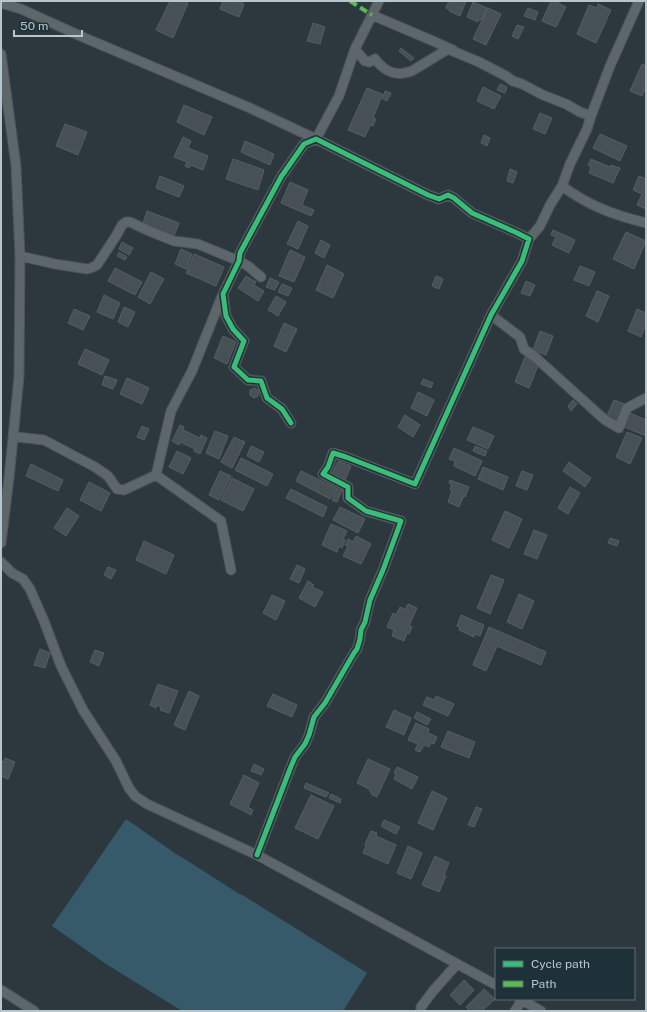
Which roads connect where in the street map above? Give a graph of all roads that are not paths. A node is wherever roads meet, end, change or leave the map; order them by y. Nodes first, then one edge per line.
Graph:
1 (379, 1) edge
2 (639, 1) edge
3 (1, 3) edge
4 (372, 15) junction
5 (355, 49) junction
6 (454, 51) junction
7 (1, 54) edge
8 (591, 116) junction
9 (316, 139) junction
10 (562, 186) junction
11 (646, 222) edge
12 (529, 239) junction
13 (20, 256) junction
14 (239, 261) junction
15 (261, 277) dead end
16 (223, 294) junction
17 (490, 315) junction
18 (646, 398) edge
19 (291, 423) dead end
20 (17, 437) dead end
21 (156, 475) junction
22 (1, 543) edge
23 (1, 562) edge
24 (231, 570) dead end
25 (257, 855) junction
26 (457, 964) junction
27 (495, 984) edge
28 (1, 990) edge
29 (521, 1000) edge
30 (34, 1011) edge
31 (421, 1011) edge
32 (515, 1011) edge
33 (541, 1011) edge

1 - 4 street
2 - 8 street
3 - 9 street
4 - 5 street
4 - 6 street
5 - 6 street
5 - 9 street
6 - 8 street
7 - 13 street
8 - 10 street
9 - 12 street
9 - 14 street
10 - 11 street
10 - 12 street
12 - 17 street
13 - 14 street
13 - 22 street
14 - 15 street
14 - 16 street
16 - 19 street
16 - 21 street
17 - 18 street
17 - 25 street
20 - 21 street
21 - 24 street
23 - 25 street
25 - 26 street
26 - 27 street
26 - 31 street
28 - 30 street
29 - 32 street
29 - 33 street

